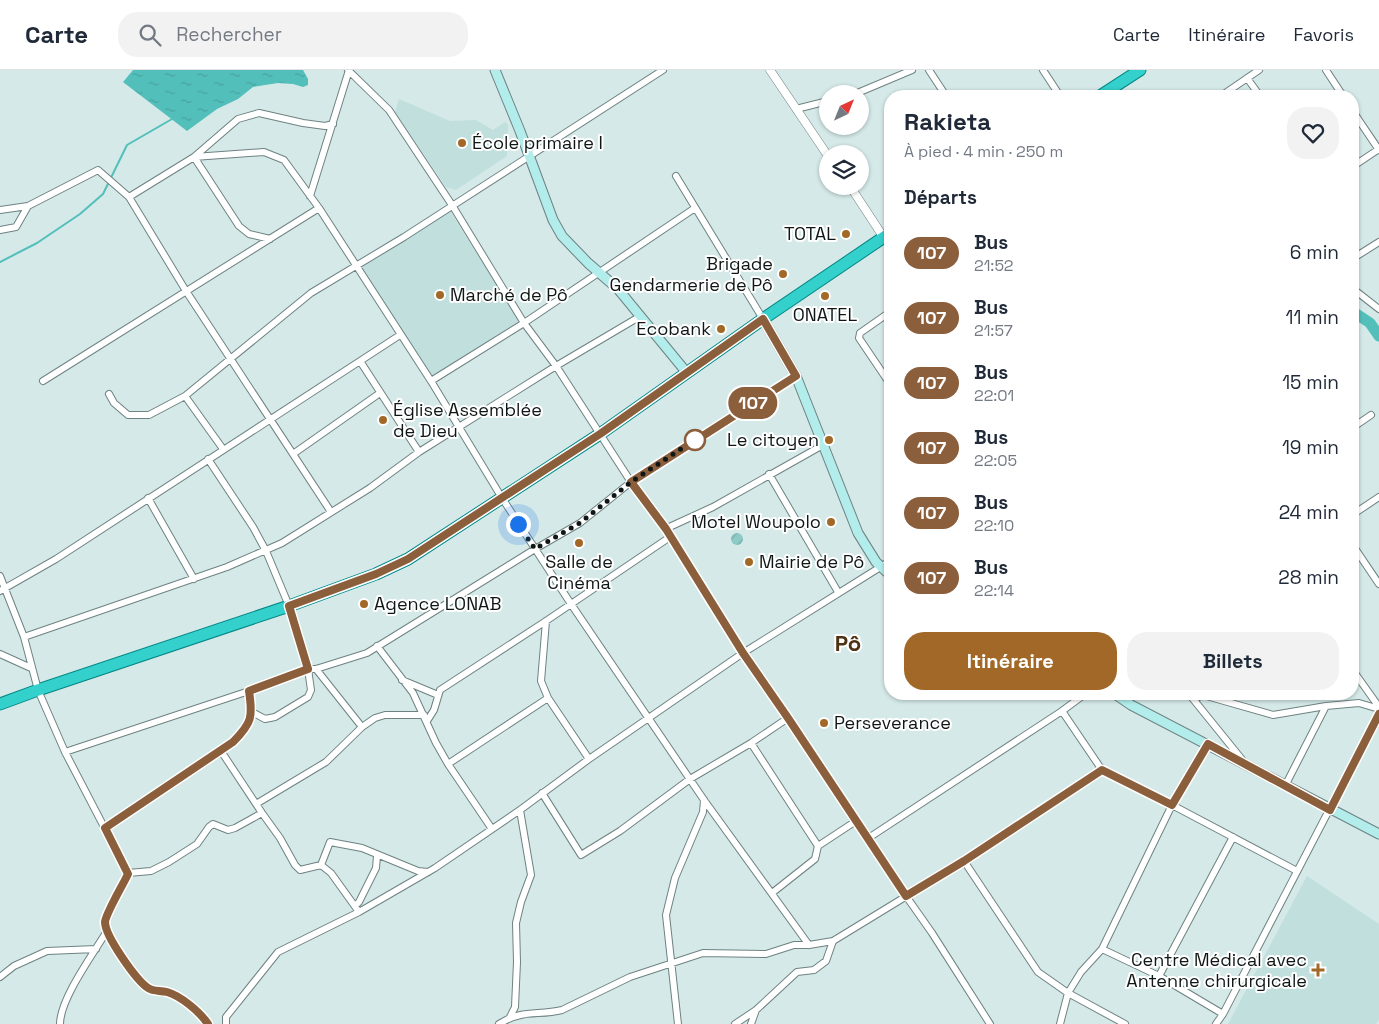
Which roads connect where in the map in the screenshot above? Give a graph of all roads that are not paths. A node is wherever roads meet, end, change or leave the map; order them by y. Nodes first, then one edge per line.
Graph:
1 (349, 70) edge
2 (495, 70) edge
3 (663, 70) edge
4 (770, 70) edge
5 (912, 70) edge
6 (928, 70) edge
7 (1043, 70) edge
8 (1140, 70) edge
9 (1259, 70) edge
10 (1326, 70) edge
11 (1247, 78) junction
12 (869, 88) edge
13 (942, 90) edge
14 (1056, 90) edge
15 (1109, 90) edge
16 (1230, 90) edge
17 (1256, 90) edge
18 (1339, 90) edge
19 (819, 103) edge
20 (796, 109) junction
21 (1359, 120) edge
22 (333, 124) junction
23 (821, 145) edge
24 (1379, 150) edge
25 (194, 157) junction
26 (528, 157) junction
27 (1359, 163) edge
28 (676, 176) dead end
29 (856, 195) edge
30 (310, 196) junction
31 (129, 197) junction
32 (452, 205) junction
33 (28, 206) junction
34 (319, 208) junction
35 (695, 208) junction
36 (0, 210) edge
37 (0, 230) edge
38 (884, 233) edge
39 (270, 239) junction
40 (884, 242) edge
41 (1379, 242) edge
42 (1359, 255) edge
43 (357, 267) junction
44 (599, 273) junction
45 (186, 291) junction
46 (1359, 293) edge
47 (1379, 309) edge
48 (884, 316) edge
49 (639, 317) junction
50 (763, 319) junction
51 (524, 323) junction
52 (400, 335) junction
53 (231, 360) junction
54 (360, 361) junction
55 (556, 366) junction
56 (687, 373) junction
57 (884, 375) edge
58 (796, 376) junction
59 (43, 381) dead end
60 (431, 381) junction
61 (380, 393) junction
62 (109, 394) dead end
63 (185, 396) junction
64 (1371, 415) dead end
65 (271, 419) junction
66 (1359, 423) edge
67 (460, 427) junction
68 (600, 434) junction
69 (823, 444) junction
70 (222, 449) junction
71 (419, 452) junction
72 (293, 454) junction
73 (208, 459) junction
74 (770, 474) junction
75 (631, 482) junction
76 (1379, 497) edge
77 (148, 498) junction
78 (502, 498) junction
79 (1359, 510) edge
80 (331, 512) junction
81 (666, 529) junction
82 (670, 537) junction
83 (535, 549) junction
84 (266, 551) junction
85 (1359, 554) edge
86 (884, 564) edge
87 (880, 566) junction
88 (884, 570) edge
89 (0, 576) edge
90 (194, 579) junction
91 (1379, 584) edge
92 (2, 589) edge
93 (838, 592) junction
94 (571, 604) junction
95 (289, 606) junction
96 (546, 621) junction
97 (24, 637) junction
98 (377, 646) junction
99 (743, 653) junction
100 (0, 654) edge
101 (31, 668) junction
102 (308, 669) junction
103 (316, 669) junction
104 (1359, 679) edge
105 (402, 680) junction
106 (38, 690) junction
107 (249, 691) junction
108 (438, 695) junction
109 (548, 698) junction
110 (1077, 700) edge
111 (1125, 700) edge
112 (1195, 700) edge
113 (1220, 700) edge
114 (0, 704) edge
115 (1326, 706) junction
116 (1379, 708) edge
117 (1062, 711) junction
118 (252, 712) junction
119 (1379, 714) edge
120 (426, 718) junction
121 (649, 718) junction
122 (788, 718) junction
123 (362, 727) junction
124 (751, 743) junction
125 (1208, 744) junction
126 (221, 751) junction
127 (66, 752) junction
128 (589, 759) junction
129 (1244, 763) junction
130 (448, 764) junction
131 (1102, 770) junction
132 (690, 779) junction
133 (1285, 786) junction
134 (542, 793) junction
135 (704, 800) junction
136 (256, 804) junction
137 (1172, 805) junction
138 (520, 810) junction
139 (1330, 810) junction
140 (262, 813) junction
141 (856, 822) junction
142 (105, 828) junction
143 (492, 829) junction
144 (1379, 834) edge
145 (1232, 837) junction
146 (867, 839) junction
147 (818, 846) junction
148 (378, 856) junction
149 (964, 861) junction
150 (321, 865) junction
151 (1297, 871) junction
152 (428, 872) junction
153 (128, 874) junction
154 (772, 893) junction
155 (906, 896) junction
156 (357, 909) junction
157 (107, 931) junction
158 (833, 941) junction
159 (809, 945) junction
160 (96, 949) junction
161 (1102, 949) junction
162 (672, 963) junction
163 (1159, 976) junction
164 (0, 977) edge
165 (1068, 993) junction
166 (756, 1010) junction
167 (1223, 1014) junction
168 (510, 1017) junction
169 (60, 1024) edge
170 (208, 1024) edge
171 (226, 1024) edge
172 (499, 1024) edge
173 (678, 1024) edge
174 (735, 1024) edge
175 (751, 1024) edge
176 (990, 1024) edge
177 (1060, 1024) edge
178 (1125, 1024) edge
179 (1216, 1024) edge

1 - 22 street
1 - 32 street
2 - 26 main road
3 - 26 street
4 - 20 street
5 - 12 street
6 - 13 street
7 - 14 street
8 - 15 highway
9 - 11 street
10 - 18 street
11 - 16 street
11 - 17 street
19 - 20 street
20 - 23 street
21 - 24 street
22 - 25 street
22 - 30 street
24 - 27 street
25 - 30 street
25 - 31 street
25 - 39 street
26 - 32 street
26 - 44 main road
28 - 35 street
29 - 38 street
30 - 34 street
31 - 33 street
31 - 45 street
32 - 43 street
32 - 51 street
33 - 36 street
33 - 37 street
34 - 39 street
34 - 43 street
35 - 44 street
35 - 50 street
39 - 45 street
40 - 50 highway
41 - 42 street
43 - 52 street
43 - 53 street
44 - 49 main road
44 - 51 street
45 - 53 street
45 - 59 street
46 - 47 street
48 - 57 street
49 - 55 street
49 - 56 main road
50 - 56 highway
50 - 58 main road
51 - 55 street
51 - 60 street
52 - 54 street
52 - 60 street
53 - 63 street
53 - 65 street
54 - 61 street
54 - 65 street
55 - 67 street
55 - 68 street
56 - 68 highway
58 - 69 main road
58 - 75 street
60 - 67 street
61 - 71 street
61 - 72 street
62 - 63 street
63 - 70 street
64 - 66 street
65 - 70 street
65 - 72 street
67 - 71 street
67 - 78 street
68 - 75 street
68 - 78 highway
69 - 74 street
69 - 87 main road
70 - 73 street
71 - 80 street
72 - 80 street
73 - 77 street
73 - 84 street
74 - 81 street
74 - 93 street
75 - 81 street
75 - 83 street
76 - 79 street
77 - 90 street
77 - 92 street
78 - 83 street
78 - 95 highway
80 - 84 street
81 - 82 street
82 - 94 street
82 - 99 street
83 - 94 street
83 - 98 street
84 - 90 street
84 - 95 street
85 - 91 street
86 - 87 street
87 - 88 main road
87 - 93 street
89 - 92 street
90 - 97 street
92 - 97 street
93 - 99 street
94 - 96 street
94 - 121 street
95 - 102 street
95 - 106 highway
96 - 108 street
96 - 109 street
97 - 101 street
98 - 103 street
98 - 105 street
99 - 121 street
99 - 122 street
100 - 101 street
101 - 106 street
102 - 103 street
102 - 107 street
102 - 118 street
103 - 123 street
104 - 116 street
105 - 108 street
105 - 120 street
106 - 114 highway
106 - 127 street
107 - 118 street
107 - 127 street
108 - 120 street
109 - 128 street
109 - 130 street
110 - 117 street
111 - 125 main road
112 - 129 street
113 - 115 street
115 - 116 street
115 - 133 street
117 - 131 street
117 - 146 street
118 - 126 street
119 - 139 street
120 - 123 street
120 - 130 street
121 - 128 street
121 - 132 street
122 - 124 street
122 - 141 street
123 - 136 street
124 - 132 street
124 - 147 street
125 - 129 main road
125 - 137 street
126 - 136 street
126 - 142 street
127 - 142 street
128 - 134 street
129 - 133 main road
130 - 143 street
131 - 137 street
131 - 149 street
132 - 134 street
132 - 135 street
133 - 139 main road
134 - 138 street
135 - 154 street
135 - 162 street
136 - 140 street
137 - 145 street
137 - 161 street
138 - 143 street
138 - 168 street
139 - 144 main road
139 - 151 street
140 - 150 street
140 - 153 street
141 - 146 street
141 - 147 street
142 - 153 street
143 - 152 street
145 - 151 street
145 - 163 street
146 - 155 street
147 - 154 street
148 - 150 street
148 - 152 street
148 - 156 street
149 - 155 street
149 - 165 street
150 - 156 street
151 - 167 street
152 - 156 street
153 - 157 street
154 - 159 street
155 - 158 street
155 - 176 street
156 - 171 street
157 - 160 street
157 - 170 street
158 - 159 street
158 - 166 street
159 - 162 street
160 - 164 street
160 - 169 street
161 - 163 street
161 - 165 street
162 - 168 street
162 - 173 street
163 - 167 street
165 - 177 street
165 - 178 street
166 - 174 street
166 - 175 street
167 - 179 street
168 - 172 street

